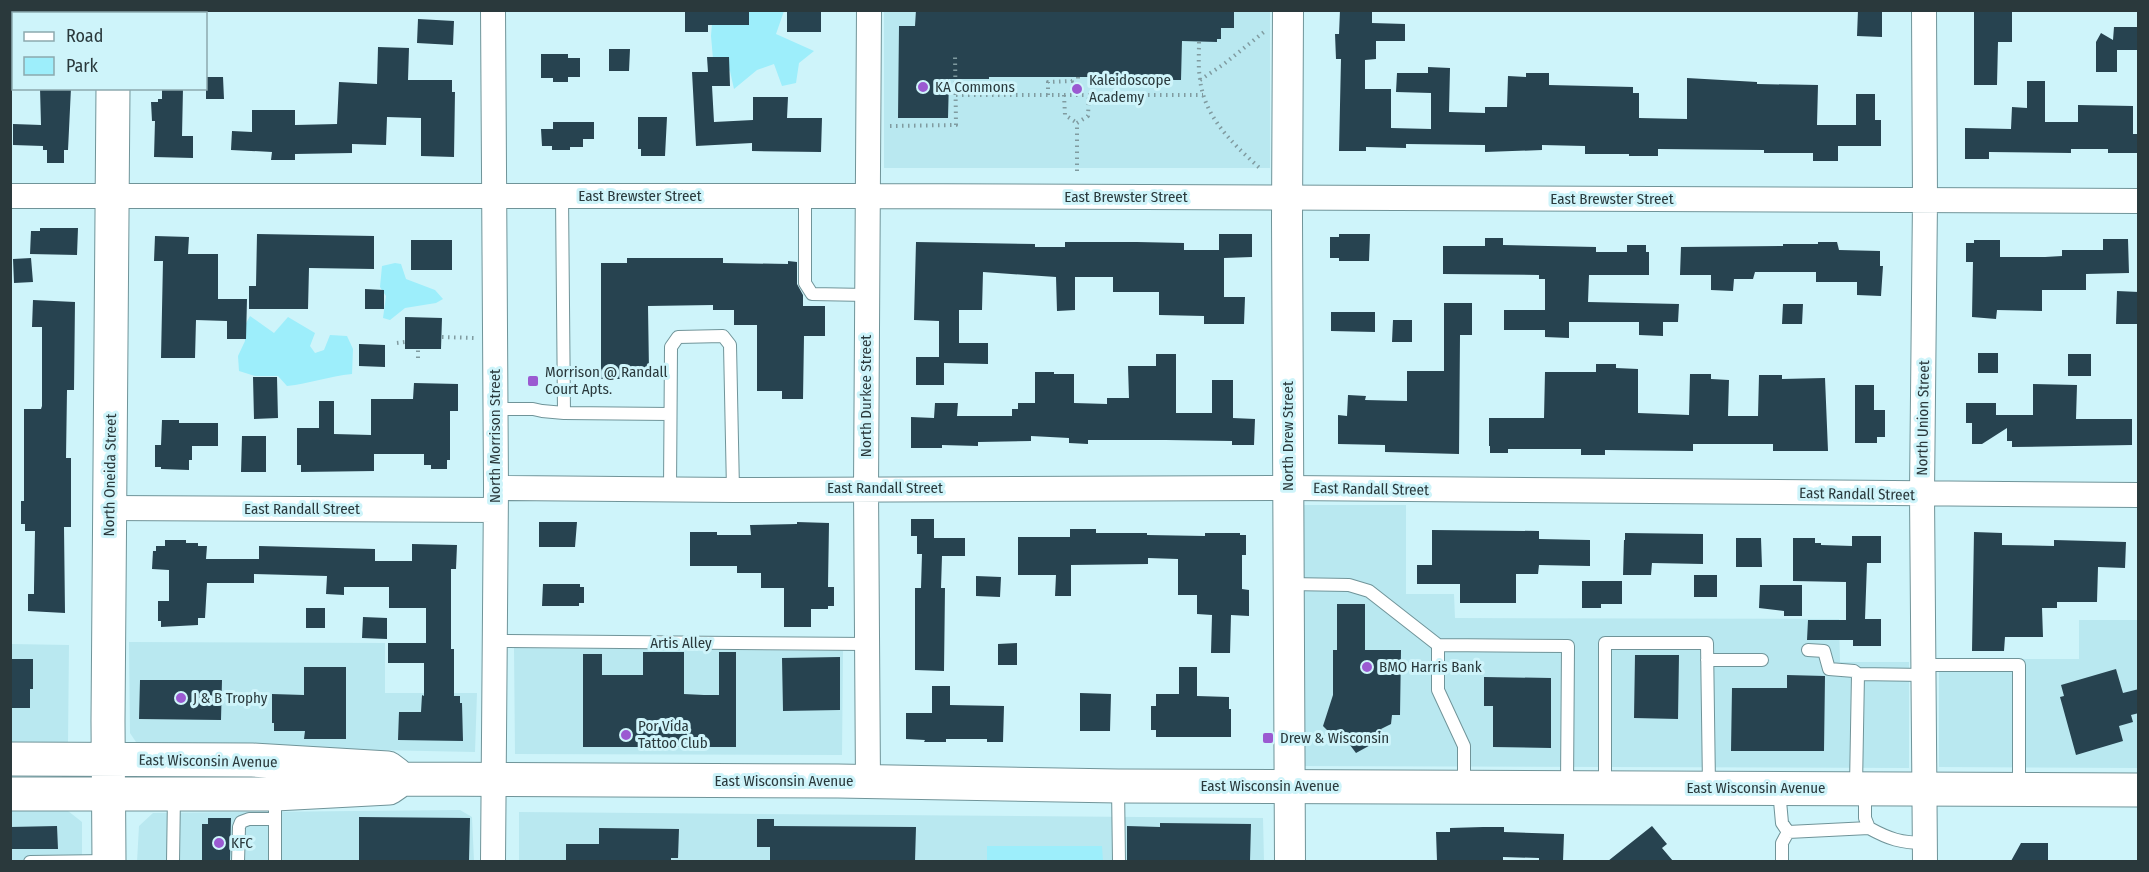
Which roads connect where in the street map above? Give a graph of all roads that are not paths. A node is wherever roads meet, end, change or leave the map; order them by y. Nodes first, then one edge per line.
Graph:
1 (493, 10) edge
2 (869, 10) edge
3 (1288, 10) edge
4 (1924, 10) edge
5 (113, 90) edge
6 (113, 195) junction
7 (10, 196) edge
8 (494, 196) junction
9 (562, 196) junction
10 (805, 196) junction
11 (868, 196) junction
12 (1287, 198) junction
13 (1925, 200) junction
14 (2139, 201) edge
15 (867, 295) junction
16 (495, 409) junction
17 (564, 413) junction
18 (670, 414) junction
19 (866, 488) junction
20 (670, 489) junction
21 (1288, 489) junction
22 (733, 490) junction
23 (1922, 494) junction
24 (2139, 495) edge
25 (495, 499) junction
26 (110, 508) junction
27 (1289, 584) junction
28 (495, 641) junction
29 (868, 644) junction
30 (1438, 645) junction
31 (1808, 650) dead end
32 (1707, 660) junction
33 (1762, 660) dead end
34 (1924, 670) junction
35 (1858, 674) junction
36 (10, 759) edge
37 (108, 760) junction
38 (494, 779) junction
39 (868, 782) junction
40 (276, 786) junction
41 (1118, 786) junction
42 (1289, 786) junction
43 (1464, 787) junction
44 (1567, 787) junction
45 (1605, 787) junction
46 (1709, 788) junction
47 (1779, 788) junction
48 (1860, 788) junction
49 (1924, 788) junction
50 (2019, 789) junction
51 (2139, 790) edge
52 (10, 794) edge
53 (108, 794) junction
54 (174, 794) junction
55 (1869, 828) junction
56 (1788, 832) junction
57 (1925, 852) edge
58 (30, 861) edge
59 (109, 861) edge
60 (173, 861) edge
61 (238, 861) edge
62 (275, 861) edge
63 (493, 861) edge
64 (1119, 861) edge
65 (1290, 861) edge
66 (1782, 861) edge

1 - 8 street, North Morrison Street
2 - 11 street, North Durkee Street
3 - 12 street, North Drew Street
4 - 13 street, North Union Street
5 - 6 main road, North Oneida Street
6 - 7 street, East Brewster Street
6 - 8 street, East Brewster Street
6 - 26 main road, North Oneida Street
8 - 9 street, East Brewster Street
8 - 16 street, North Morrison Street
9 - 10 street, East Brewster Street
9 - 17 lane
10 - 11 street, East Brewster Street
10 - 15 lane
11 - 12 street, East Brewster Street
11 - 15 street, North Durkee Street
12 - 13 street, East Brewster Street
12 - 21 street, North Drew Street
13 - 14 street, East Brewster Street
13 - 23 street, North Union Street
15 - 19 street, North Durkee Street
16 - 17 lane
16 - 25 street, North Morrison Street
17 - 18 lane
18 - 20 lane
18 - 22 lane
19 - 21 street, East Randall Street
19 - 22 street, East Randall Street
19 - 29 street, North Durkee Street
20 - 22 street, East Randall Street
20 - 25 street, East Randall Street
21 - 23 street, East Randall Street
21 - 27 street, North Drew Street
23 - 24 street, East Randall Street
23 - 34 street, North Union Street
25 - 26 street, East Randall Street
25 - 28 street, North Morrison Street
26 - 37 main road, North Oneida Street
27 - 30 lane
27 - 42 street, North Drew Street
28 - 29 lane, Artis Alley
28 - 38 street, North Morrison Street
29 - 39 street, North Durkee Street
30 - 43 lane
30 - 44 lane
31 - 35 lane
32 - 33 lane
32 - 45 lane
32 - 46 lane
34 - 35 lane
34 - 49 street, North Union Street
34 - 50 lane
35 - 48 lane
36 - 37 main road, East Wisconsin Avenue
37 - 40 main road, East Wisconsin Avenue
37 - 53 main road, North Oneida Street
38 - 39 main road, East Wisconsin Avenue
38 - 40 main road, East Wisconsin Avenue
38 - 63 street, North Morrison Street
39 - 41 main road, East Wisconsin Avenue
40 - 54 main road, East Wisconsin Avenue
40 - 61 lane
40 - 62 lane
41 - 42 main road, East Wisconsin Avenue
41 - 64 lane
42 - 43 main road, East Wisconsin Avenue
42 - 65 street, North Drew Street
43 - 44 main road, East Wisconsin Avenue
44 - 45 main road, East Wisconsin Avenue
45 - 46 main road, East Wisconsin Avenue
46 - 47 main road, East Wisconsin Avenue
47 - 48 main road, East Wisconsin Avenue
47 - 56 lane
48 - 49 main road, East Wisconsin Avenue
48 - 55 lane
49 - 50 main road, East Wisconsin Avenue
49 - 57 street, North Union Street
50 - 51 main road, East Wisconsin Avenue
52 - 53 main road, East Wisconsin Avenue
53 - 54 main road, East Wisconsin Avenue
53 - 59 main road, North Oneida Street
54 - 60 lane
55 - 56 lane
55 - 57 lane
56 - 66 lane
58 - 59 lane

